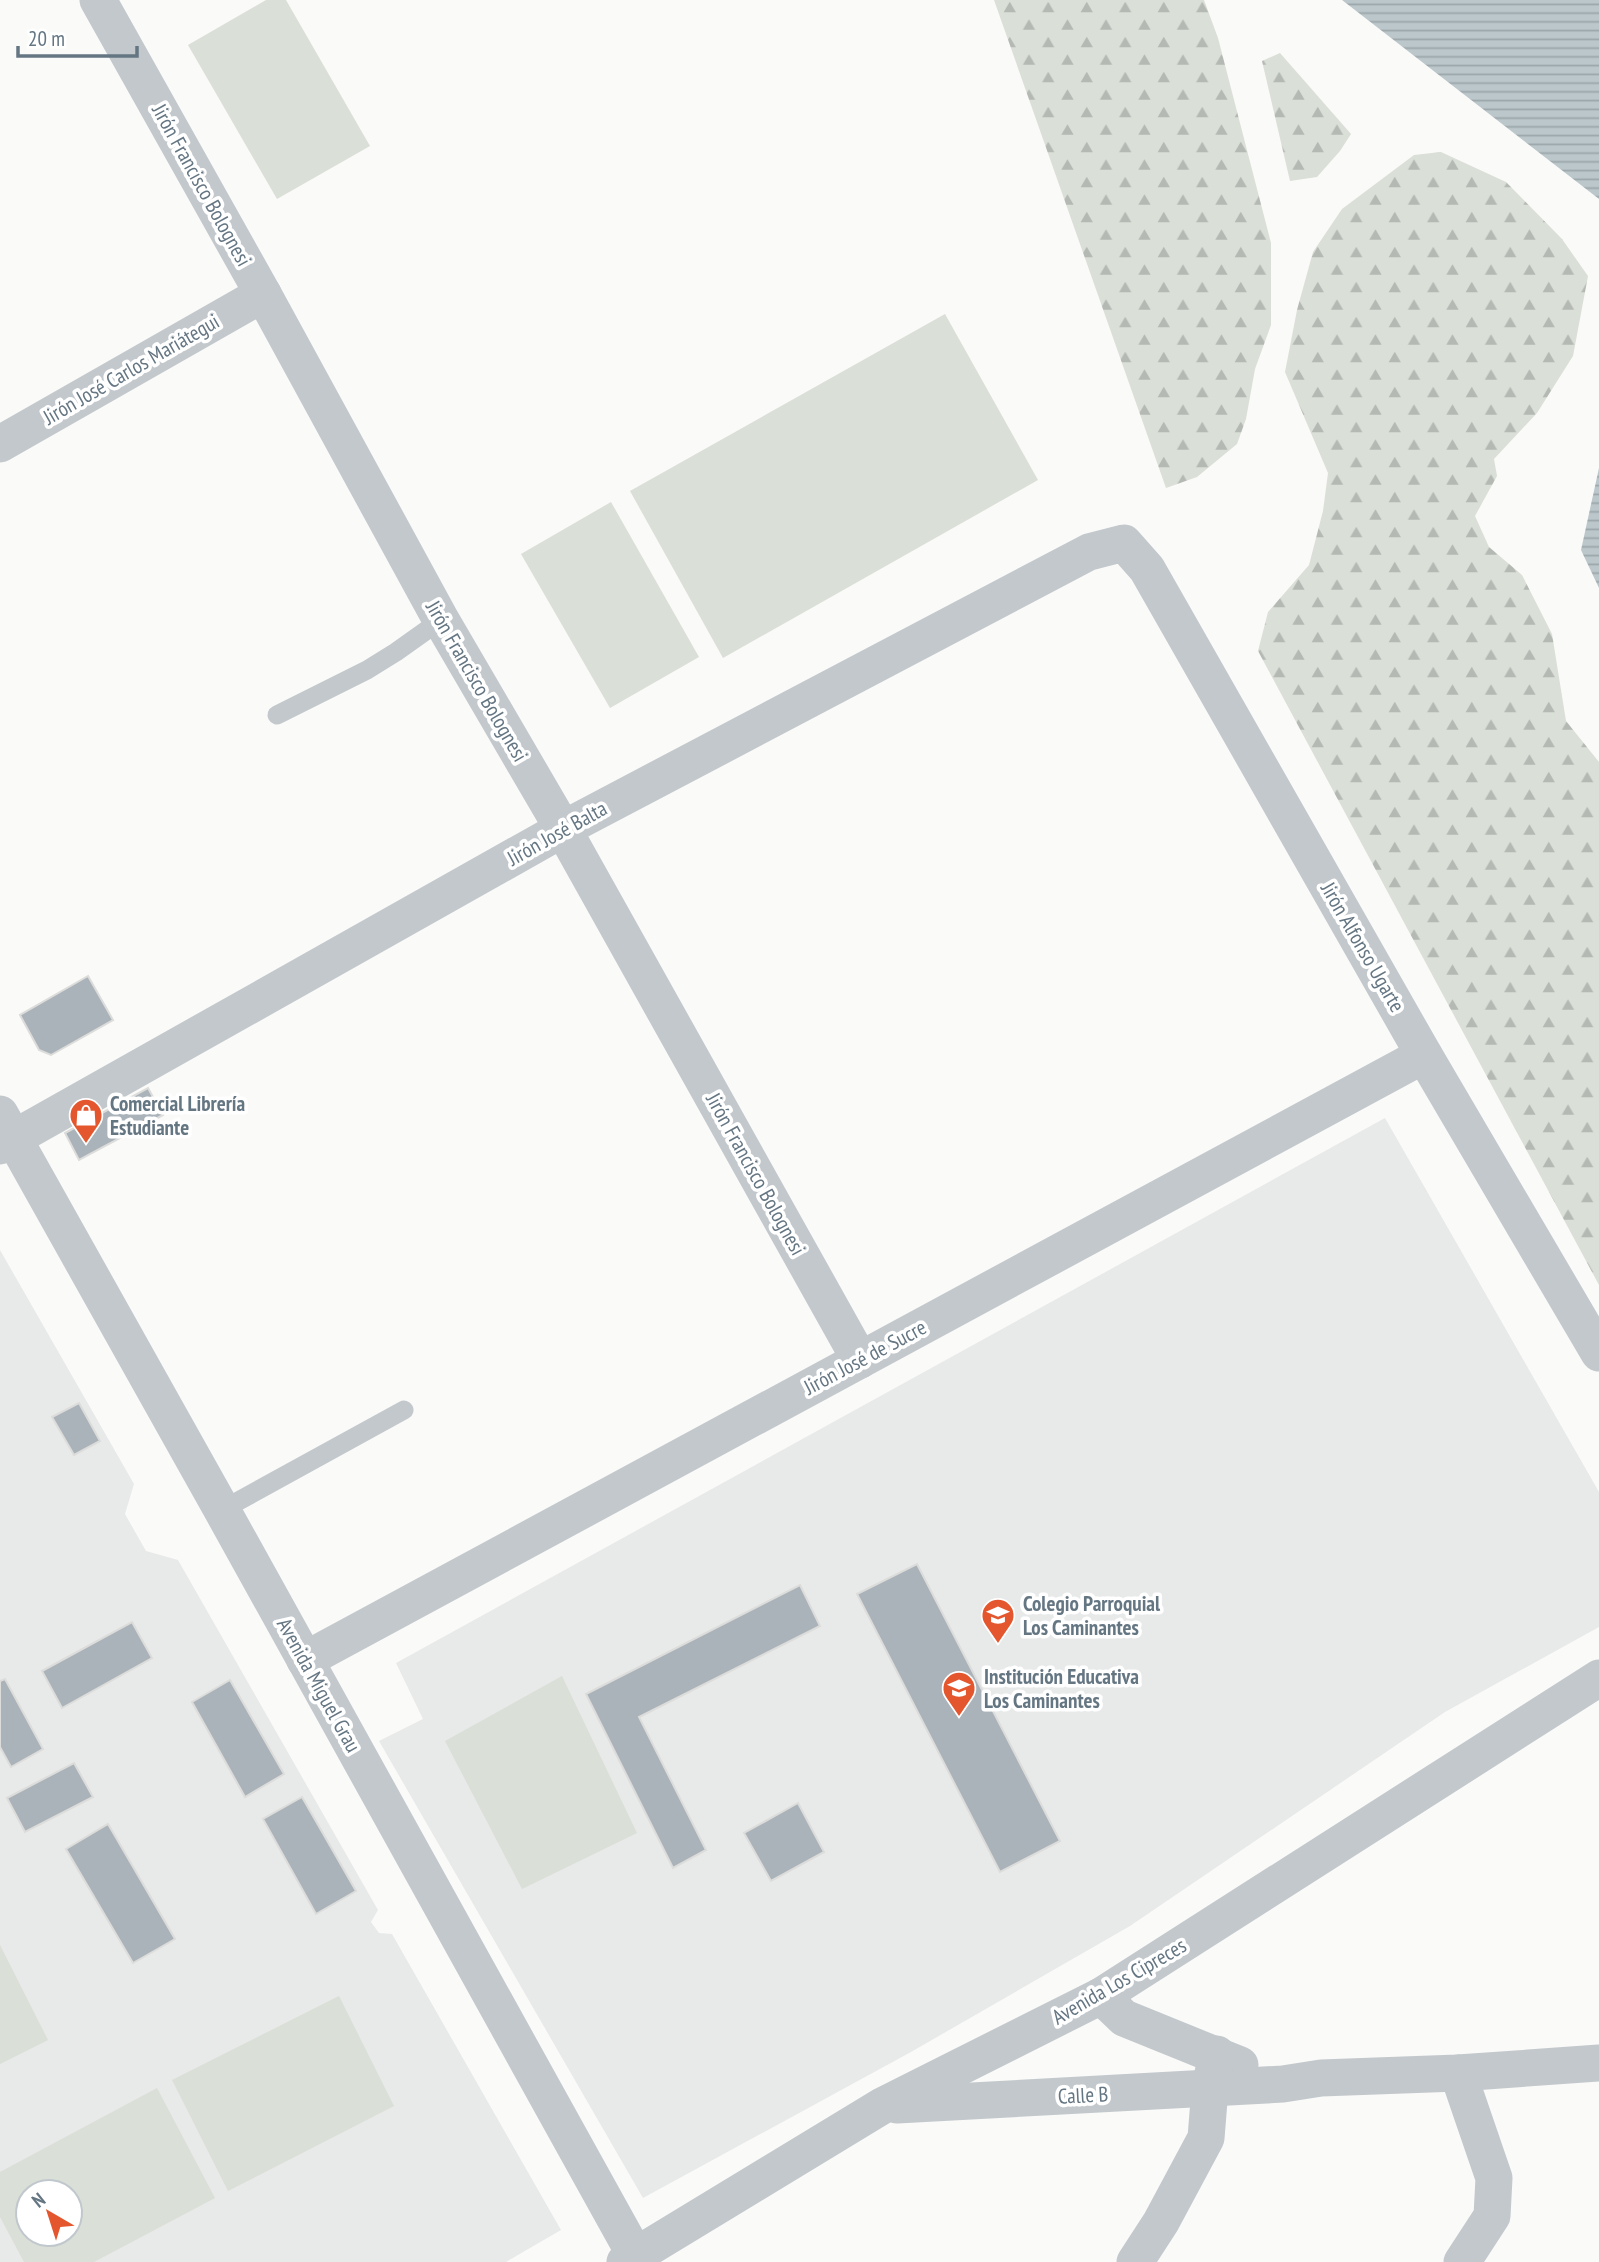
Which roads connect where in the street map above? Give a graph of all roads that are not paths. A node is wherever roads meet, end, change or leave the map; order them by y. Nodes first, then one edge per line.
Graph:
1 (98, 0) edge
2 (263, 294) junction
3 (0, 444) edge
4 (1124, 543) joint
5 (441, 621) junction
6 (278, 715) dead end
7 (563, 829) junction
8 (1424, 1055) junction
9 (5, 1133) edge
10 (1599, 1353) edge
11 (860, 1360) junction
12 (404, 1410) dead end
13 (222, 1510) junction
14 (305, 1660) junction
15 (1599, 1678) edge
16 (1101, 1996) junction
17 (1599, 2063) edge
18 (1214, 2071) junction
19 (1458, 2073) junction
20 (883, 2106) junction
21 (633, 2260) edge
22 (1135, 2262) edge
23 (1462, 2262) edge

1 - 2 street, Jirón Francisco Bolognesi
2 - 3 street, Jirón José Carlos Mariátegui
2 - 5 street, Jirón Francisco Bolognesi
4 - 7 street, Jirón José Balta
4 - 8 street, Jirón Alfonso Ugarte
5 - 6 lane
5 - 7 street, Jirón Francisco Bolognesi
7 - 9 street, Jirón José Balta
7 - 11 street, Jirón Francisco Bolognesi
8 - 10 street, Jirón Alfonso Ugarte
8 - 11 street, Jirón José de Sucre
9 - 13 street, Avenida Miguel Grau
11 - 14 street, Jirón José de Sucre
12 - 13 lane
13 - 14 street, Avenida Miguel Grau
14 - 21 street, Avenida Miguel Grau
15 - 16 street, Avenida Los Cipreces
16 - 18 street, Calle B
16 - 20 street, Avenida Los Cipreces
17 - 19 street, Calle B
18 - 19 street, Calle B
18 - 20 street, Calle B
18 - 22 street
19 - 23 street
20 - 21 street, Avenida Los Cipreces

